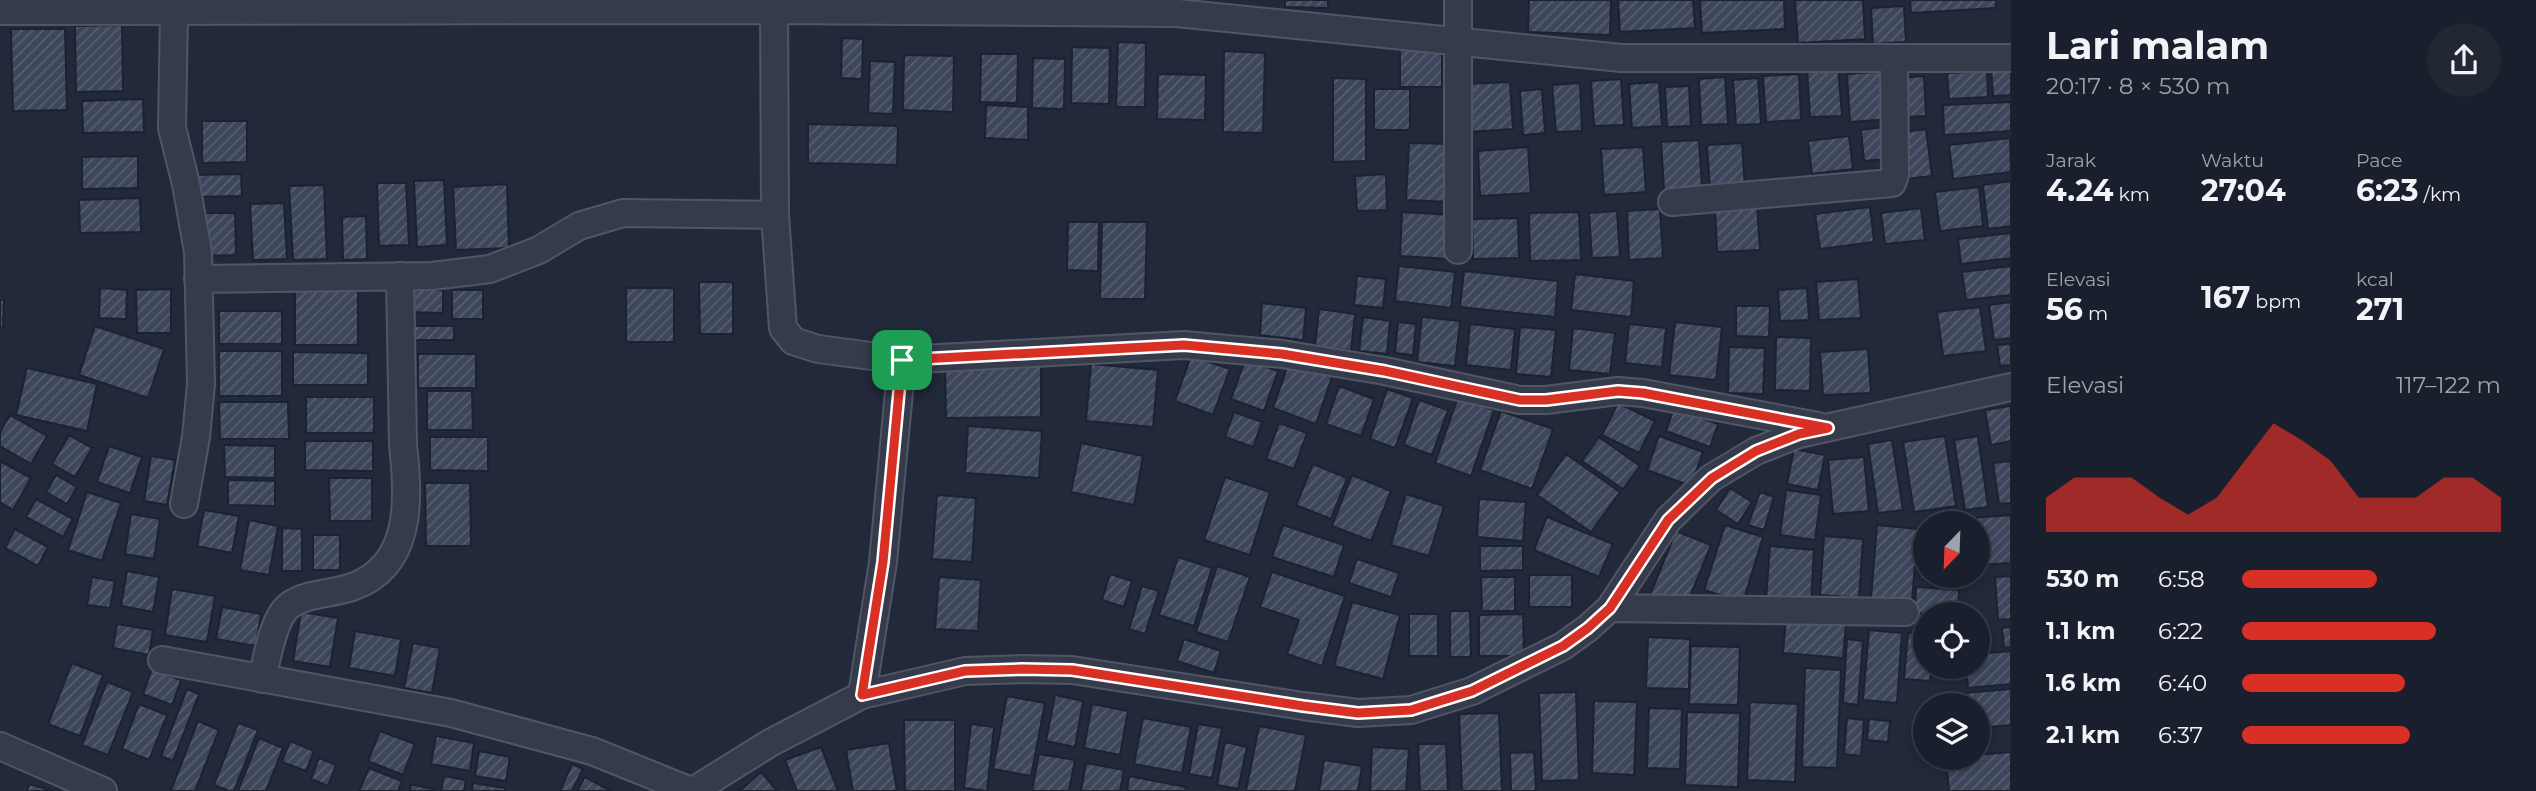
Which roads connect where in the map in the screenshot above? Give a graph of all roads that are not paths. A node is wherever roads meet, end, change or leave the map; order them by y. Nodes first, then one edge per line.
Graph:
1 (1458, 0) edge
2 (774, 5) edge
3 (1177, 6) edge
4 (0, 11) edge
5 (174, 11) junction
6 (1456, 43) junction
7 (1895, 58) junction
8 (2011, 58) edge
9 (1672, 202) dead end
10 (775, 215) junction
11 (1458, 250) dead end
12 (400, 276) junction
13 (198, 279) junction
14 (902, 360) junction
15 (2011, 387) edge
16 (1828, 428) junction
17 (184, 504) dead end
18 (1610, 608) junction
19 (1905, 612) dead end
20 (162, 660) dead end
21 (262, 679) junction
22 (862, 695) junction
23 (0, 746) edge
24 (103, 791) edge
25 (692, 791) edge

1 - 6 street
2 - 3 street
2 - 5 street
2 - 10 street
3 - 6 street
4 - 5 street
5 - 13 street
6 - 7 street
6 - 11 street
7 - 8 street
7 - 9 street
10 - 12 street
10 - 14 street
12 - 13 street
12 - 21 street
13 - 17 street
14 - 16 street
14 - 22 street
15 - 16 street
16 - 18 street
18 - 19 street
18 - 22 street
20 - 21 street
21 - 25 street
22 - 25 street
23 - 24 street

